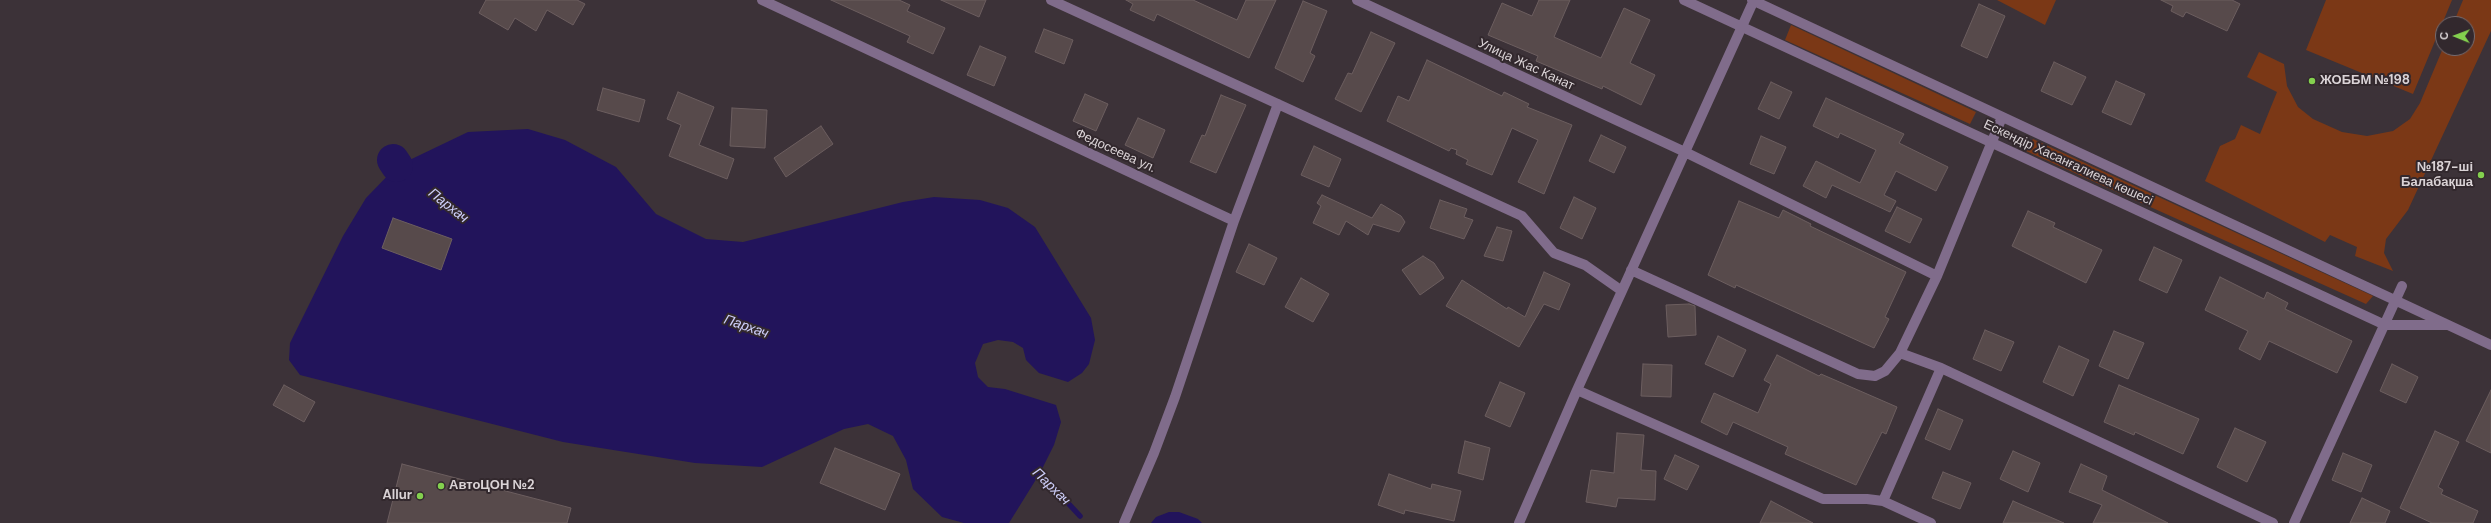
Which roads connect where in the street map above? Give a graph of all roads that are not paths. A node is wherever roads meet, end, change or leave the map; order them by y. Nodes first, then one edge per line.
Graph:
1 (762, 0) edge
2 (1051, 0) edge
3 (1357, 0) edge
4 (1684, 0) edge
5 (1753, 0) edge
6 (1742, 27) junction
7 (1278, 104) junction
8 (2002, 117) junction
9 (1991, 142) junction
10 (1685, 152) junction
11 (1234, 221) junction
12 (1631, 270) junction
13 (1937, 276) junction
14 (2402, 286) dead end
15 (1622, 291) junction
16 (2396, 301) junction
17 (2385, 324) junction
18 (2446, 325) junction
19 (2491, 345) edge
20 (1900, 353) junction
21 (1941, 368) junction
22 (1577, 390) junction
23 (1883, 501) junction
24 (1124, 523) edge
25 (1519, 523) edge
26 (1931, 523) edge
27 (2273, 523) edge
28 (2294, 523) edge

1 - 11 street, Федосеева ул.
2 - 7 street
3 - 10 street, Улица Жас Канат
4 - 6 street, Ескендір Хасанғалиева көшесі
5 - 6 street
5 - 8 street, Ескендір Хасанғалиева көшесі
6 - 9 street, Ескендір Хасанғалиева көшесі
6 - 10 street
7 - 11 street
7 - 15 street
8 - 9 street
8 - 16 street, Ескендір Хасанғалиева көшесі
9 - 13 street
9 - 17 street, Ескендір Хасанғалиева көшесі
10 - 12 street
10 - 13 street, Улица Жас Канат
11 - 24 street
12 - 15 street
12 - 20 street
13 - 20 street
14 - 16 street
15 - 22 street
16 - 17 street
16 - 18 street, Ескендір Хасанғалиева көшесі
17 - 18 street, Ескендір Хасанғалиева көшесі
17 - 28 street
18 - 19 street, Ескендір Хасанғалиева көшесі
20 - 21 street
21 - 23 street
21 - 27 street
22 - 23 street
22 - 25 street
23 - 26 street

